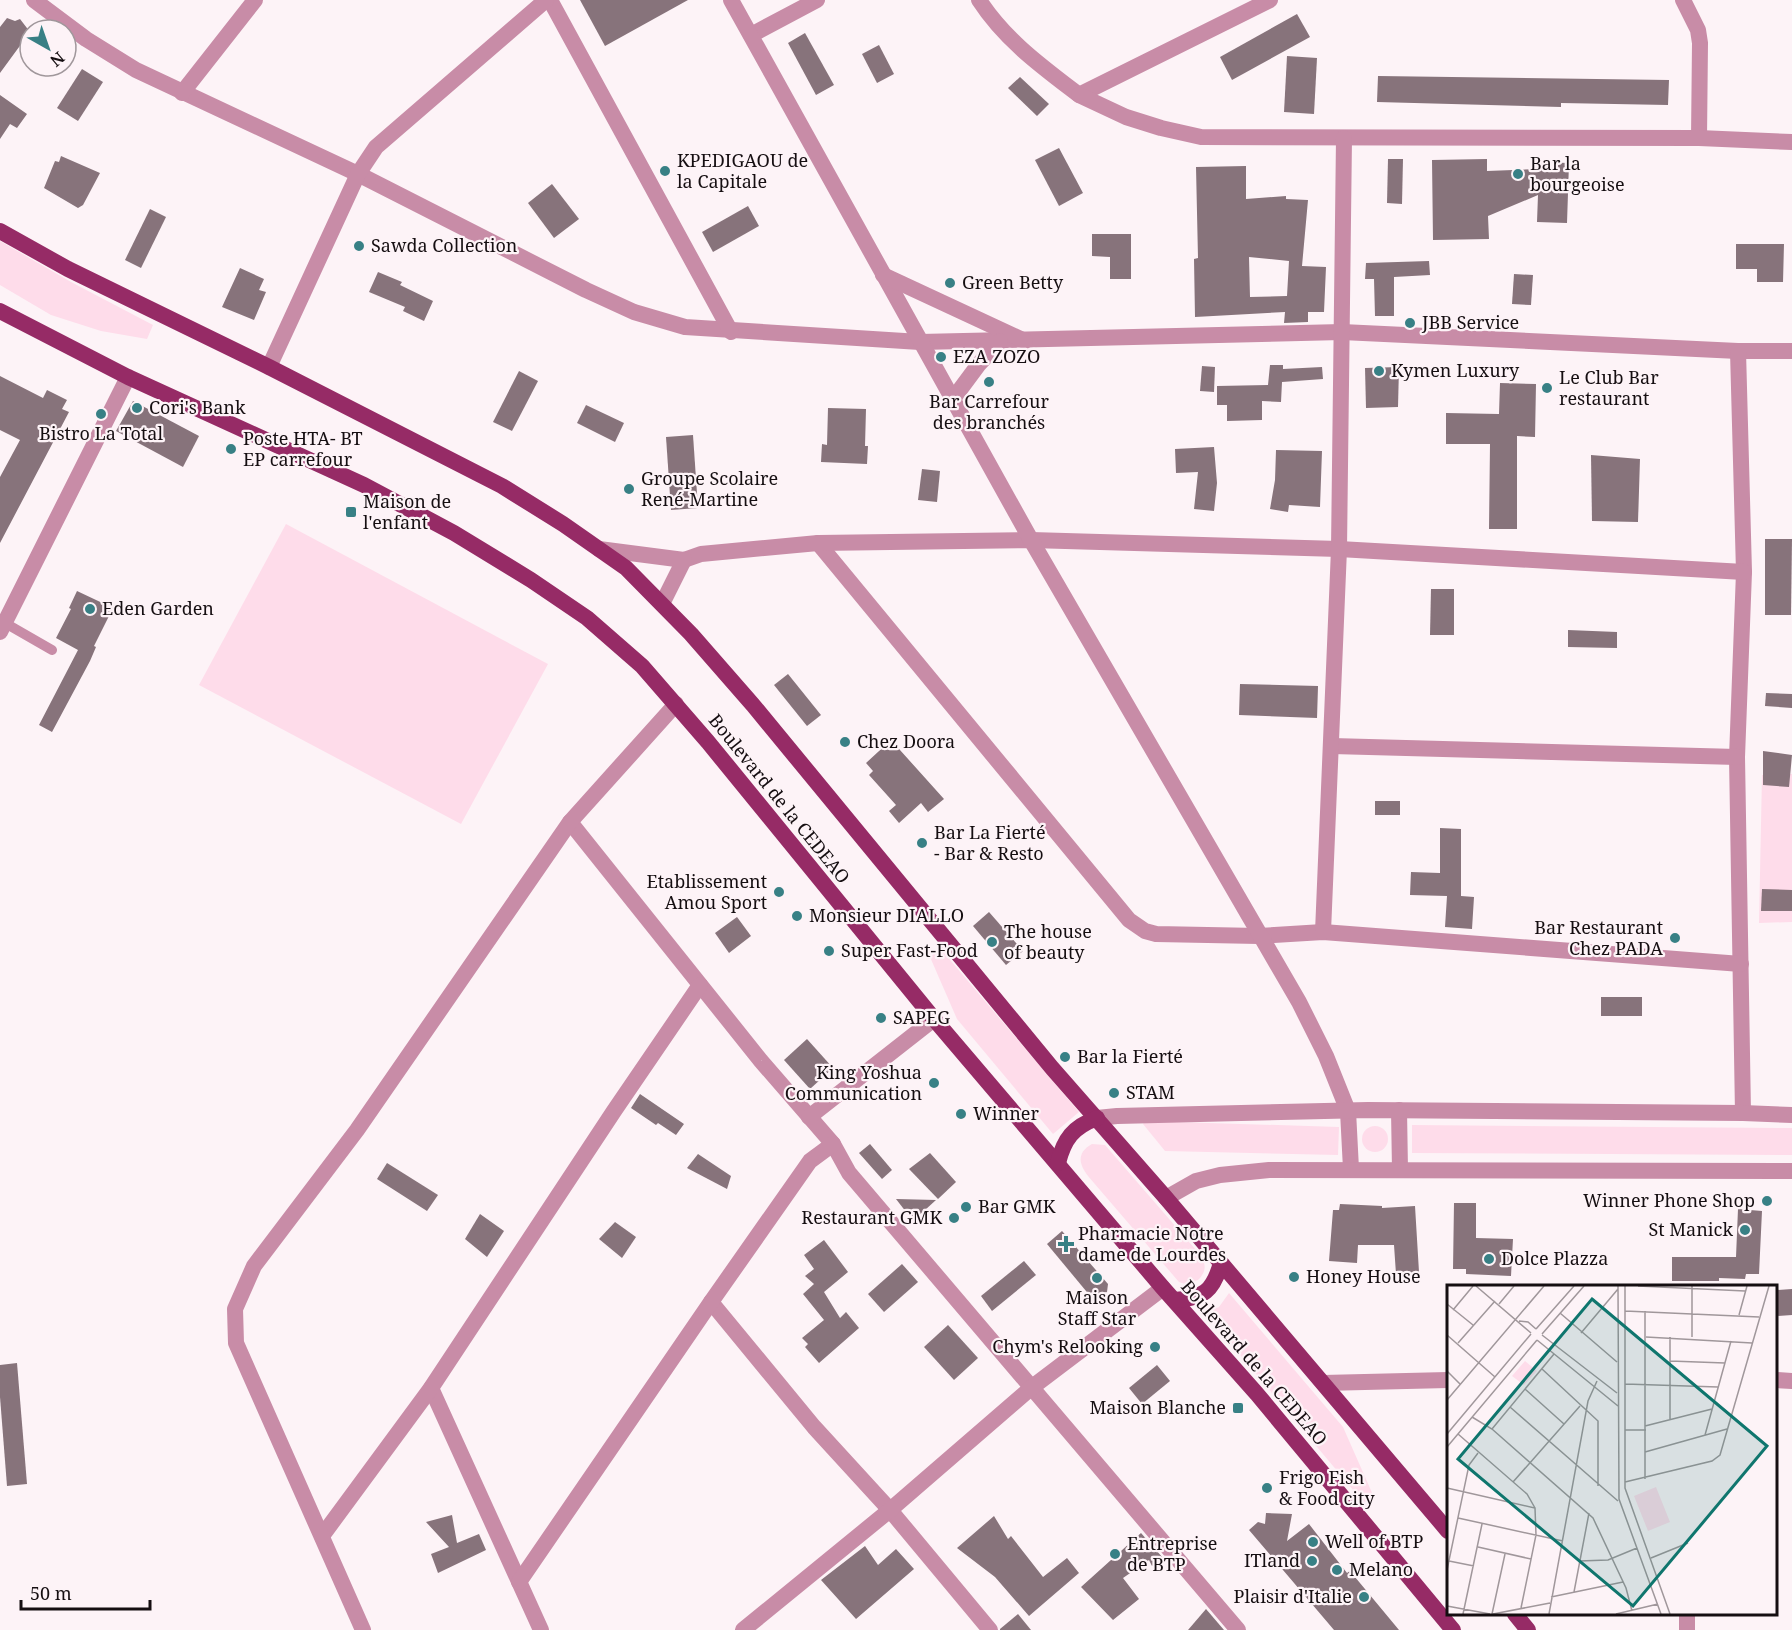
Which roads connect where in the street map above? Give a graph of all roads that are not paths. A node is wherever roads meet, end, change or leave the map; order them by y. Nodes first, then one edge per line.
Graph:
1 (34, 0) edge
2 (255, 0) edge
3 (548, 0) edge
4 (731, 0) edge
5 (817, 0) edge
6 (979, 0) edge
7 (1270, 0) edge
8 (1683, 0) edge
9 (751, 35) junction
10 (182, 93) junction
11 (1079, 95) junction
12 (1344, 138) junction
13 (1699, 138) junction
14 (1792, 142) edge
15 (358, 174) junction
16 (0, 231) edge
17 (883, 275) junction
18 (0, 311) edge
19 (731, 332) junction
20 (1342, 332) junction
21 (1025, 340) junction
22 (1000, 341) junction
23 (920, 342) junction
24 (1738, 351) junction
25 (1792, 351) edge
26 (269, 367) junction
27 (128, 377) junction
28 (953, 399) junction
29 (1031, 540) junction
30 (818, 543) junction
31 (599, 549) junction
32 (1339, 549) junction
33 (684, 560) junction
34 (1744, 572) junction
35 (662, 604) junction
36 (2, 628) edge
37 (52, 650) dead end
38 (676, 704) junction
39 (1332, 746) junction
40 (1737, 757) junction
41 (570, 822) junction
42 (1323, 932) junction
43 (1259, 936) junction
44 (1741, 964) junction
45 (700, 985) junction
46 (934, 1019) junction
47 (1399, 1110) junction
48 (1348, 1111) junction
49 (1743, 1113) junction
50 (1792, 1115) edge
51 (809, 1117) junction
52 (1096, 1118) junction
53 (833, 1144) junction
54 (1058, 1163) junction
55 (1351, 1169) junction
56 (1400, 1170) junction
57 (1792, 1171) edge
58 (1166, 1198) junction
59 (1221, 1263) junction
60 (1169, 1294) junction
61 (711, 1302) junction
62 (1447, 1380) edge
63 (1777, 1380) edge
64 (1792, 1381) edge
65 (1323, 1383) junction
66 (431, 1388) junction
67 (1031, 1388) junction
68 (890, 1510) junction
69 (1447, 1529) edge
70 (322, 1536) junction
71 (519, 1582) junction
72 (1516, 1615) edge
73 (363, 1630) edge
74 (541, 1630) edge
75 (743, 1630) edge
76 (990, 1630) edge
77 (1238, 1630) edge
78 (1453, 1630) edge
79 (1528, 1630) edge

1 - 10 street
2 - 10 street
3 - 15 street
3 - 19 street
4 - 9 street
5 - 9 street
6 - 11 street
7 - 11 street
8 - 13 street
9 - 17 street
10 - 15 street
11 - 12 street
12 - 13 street
12 - 20 street
13 - 14 street
15 - 19 street
15 - 26 street
16 - 26 main road
17 - 21 street
17 - 23 street
18 - 27 main road, Boulevard de la CEDEAO
19 - 23 street
20 - 21 street
20 - 24 street
20 - 32 street
21 - 22 street
22 - 23 street
22 - 28 street
23 - 28 street
24 - 25 street
24 - 34 street
26 - 31 main road
27 - 36 street
27 - 38 main road, Boulevard de la CEDEAO
28 - 29 street
29 - 30 street
29 - 32 street
29 - 43 street
30 - 33 street
30 - 43 street
31 - 33 street
31 - 35 main road
32 - 34 street
32 - 39 street
33 - 35 street
34 - 40 street
35 - 52 main road
36 - 37 lane
38 - 41 street
38 - 46 main road, Boulevard de la CEDEAO
39 - 40 street
39 - 42 street
40 - 44 street
41 - 45 street
41 - 70 street
42 - 43 street
42 - 44 street
43 - 48 street
44 - 49 street
45 - 51 street
45 - 66 street
46 - 51 street
46 - 54 main road, Boulevard de la CEDEAO
47 - 48 street
47 - 49 street
47 - 56 street
48 - 52 street
48 - 55 street
49 - 50 street
51 - 53 street
52 - 54 main road
52 - 58 main road
53 - 61 street
53 - 67 street
54 - 60 main road, Boulevard de la CEDEAO
55 - 56 street
55 - 58 street
56 - 57 street
58 - 59 main road
59 - 60 main road
59 - 65 main road
60 - 67 street
60 - 78 main road, Boulevard de la CEDEAO
61 - 68 street
61 - 71 street
62 - 65 street
63 - 64 street
65 - 69 main road
66 - 70 street
66 - 71 street
67 - 68 street
67 - 77 street
68 - 75 street
68 - 76 street
70 - 73 street
71 - 74 street
72 - 79 main road

